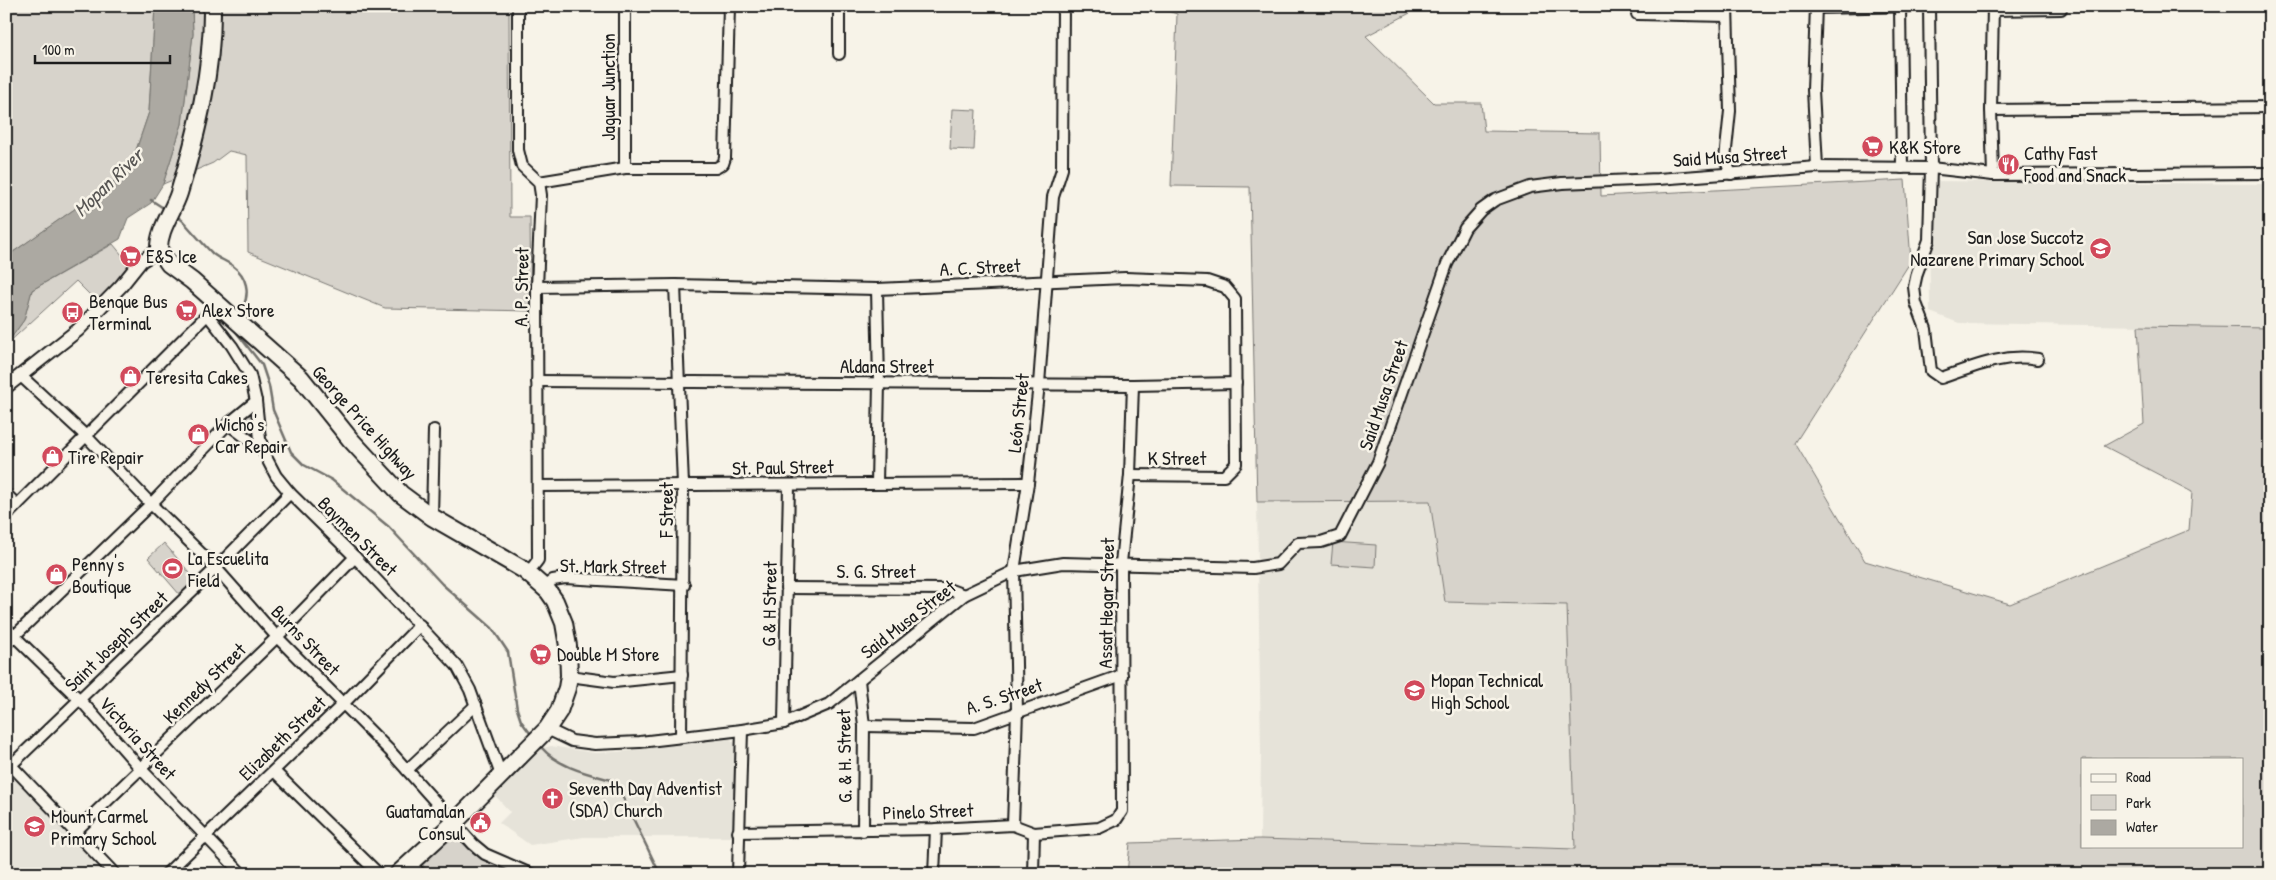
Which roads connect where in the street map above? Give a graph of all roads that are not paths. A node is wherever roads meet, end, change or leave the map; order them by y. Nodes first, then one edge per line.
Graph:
1 (212, 6) edge
2 (518, 6) edge
3 (625, 6) edge
4 (729, 6) edge
5 (838, 6) edge
6 (1063, 6) edge
7 (1915, 6) edge
8 (1929, 6) edge
9 (1816, 7) edge
10 (1900, 7) edge
11 (1993, 8) edge
12 (2061, 9) dead end
13 (1727, 11) edge
14 (1637, 14) dead end
15 (839, 54) dead end
16 (2270, 107) edge
17 (1990, 110) junction
18 (1817, 167) junction
19 (625, 168) junction
20 (1902, 168) junction
21 (1931, 168) junction
22 (2270, 173) edge
23 (1731, 174) junction
24 (1992, 175) junction
25 (539, 182) junction
26 (159, 250) junction
27 (1045, 281) junction
28 (676, 285) junction
29 (537, 287) junction
30 (877, 289) junction
31 (213, 309) junction
32 (2038, 359) dead end
33 (21, 376) junction
34 (538, 381) junction
35 (680, 383) junction
36 (880, 383) junction
37 (1236, 383) junction
38 (1039, 384) junction
39 (7, 386) edge
40 (1134, 386) junction
41 (256, 401) junction
42 (228, 424) junction
43 (434, 430) dead end
44 (87, 437) junction
45 (264, 452) junction
46 (1130, 475) junction
47 (1224, 476) joint
48 (877, 483) junction
49 (1028, 483) junction
50 (683, 485) junction
51 (538, 486) junction
52 (789, 486) junction
53 (290, 493) junction
54 (6, 494) edge
55 (151, 504) junction
56 (17, 506) junction
57 (6, 516) edge
58 (432, 517) junction
59 (356, 557) junction
60 (1121, 563) junction
61 (216, 568) junction
62 (1014, 571) junction
63 (528, 573) junction
64 (684, 585) junction
65 (544, 587) junction
66 (786, 588) junction
67 (964, 595) junction
68 (420, 624) junction
69 (6, 628) edge
70 (14, 636) junction
71 (277, 637) junction
72 (6, 644) edge
73 (682, 674) junction
74 (1122, 675) junction
75 (569, 676) junction
76 (859, 680) junction
77 (80, 701) junction
78 (343, 704) junction
79 (476, 705) junction
80 (1017, 711) junction
81 (784, 723) junction
82 (864, 726) junction
83 (547, 729) junction
84 (742, 730) junction
85 (681, 736) junction
86 (8, 765) edge
87 (141, 769) junction
88 (407, 770) junction
89 (274, 771) junction
90 (500, 775) junction
91 (1116, 820) joint
92 (456, 822) junction
93 (1013, 824) junction
94 (936, 829) junction
95 (863, 831) junction
96 (75, 832) junction
97 (738, 832) junction
98 (1034, 833) junction
99 (205, 836) junction
100 (409, 870) edge
101 (115, 874) edge
102 (166, 874) edge
103 (242, 874) edge
104 (379, 874) edge
105 (530, 874) edge
106 (738, 874) edge
107 (934, 874) edge
108 (1033, 874) edge

1 - 26 highway
2 - 25 street
3 - 19 street, Jaguar Junction
4 - 19 street
5 - 15 street
6 - 27 street, León Street
7 - 10 street
8 - 21 street
9 - 10 street
9 - 18 street
10 - 20 street
11 - 12 street
11 - 17 street
13 - 14 street
13 - 23 street
16 - 17 street
17 - 24 street
18 - 20 street, Said Musa Street
18 - 23 street, Said Musa Street
19 - 25 street
20 - 21 street, Said Musa Street
21 - 24 street, Said Musa Street
21 - 32 street
22 - 24 street, Said Musa Street
23 - 60 street, Said Musa Street
25 - 29 street, A. P. Street
26 - 31 highway, George Price Highway
26 - 33 street
27 - 30 street, A. C. Street
27 - 37 street, A. C. Street
27 - 38 street, León Street
28 - 29 street, A. C. Street
28 - 30 street, A. C. Street
28 - 35 street, F Street
29 - 34 street, A. P. Street
30 - 36 street
31 - 41 street, Baymen Street
31 - 44 street
31 - 58 highway, George Price Highway
33 - 39 street
33 - 44 street, Burns Street
34 - 35 street, Aldana Street
34 - 51 street, A. P. Street
35 - 36 street, Aldana Street
35 - 50 street, F Street
36 - 38 street, Aldana Street
36 - 48 street
37 - 40 street, Aldana Street
37 - 47 street, A. C. Street
38 - 40 street, Aldana Street
38 - 49 street, León Street
40 - 46 street, Assat Hegar Street
41 - 42 street
41 - 45 street, Baymen Street
42 - 45 street
42 - 55 street
43 - 58 street
44 - 55 street, Burns Street
44 - 56 street
45 - 53 street, Baymen Street
46 - 47 street, K Street
46 - 60 street, Assat Hegar Street
48 - 49 street, St. Paul Street
48 - 52 street, St. Paul Street
49 - 62 street, León Street
50 - 51 street, St. Paul Street
50 - 52 street, St. Paul Street
50 - 64 street, F Street
51 - 63 street, A. P. Street
52 - 66 street, G & H Street
53 - 59 street, Baymen Street
53 - 61 street, Saint Joseph Street
54 - 56 street
55 - 61 street, Burns Street
55 - 70 street
56 - 57 street
58 - 63 highway, George Price Highway
59 - 68 street, Baymen Street
59 - 71 street, Kennedy Street
60 - 62 street, Said Musa Street
60 - 74 street, Assat Hegar Street
61 - 71 street, Burns Street
61 - 77 street, Saint Joseph Street
62 - 67 street, Said Musa Street
62 - 80 street, León Street
63 - 65 highway, George Price Highway
64 - 65 street, St. Mark Street
64 - 73 street, F Street
65 - 75 highway, George Price Highway
66 - 67 street, S. G. Street
66 - 81 street, G & H Street
67 - 76 street, Said Musa Street
68 - 78 street, Elizabeth Street
68 - 79 street, Baymen Street
69 - 70 street, Victoria Street
70 - 72 street
70 - 77 street, Victoria Street
71 - 78 street, Burns Street
71 - 87 street, Kennedy Street
73 - 75 street
73 - 85 street, F Street
74 - 80 street, A. S. Street
74 - 91 street, Assat Hegar Street
75 - 83 highway, George Price Highway
76 - 81 street, Said Musa Street
76 - 82 street, G. & H. Street
77 - 86 street, Saint Joseph Street
77 - 87 street, Victoria Street
78 - 88 street, Burns Street
78 - 89 street, Elizabeth Street
79 - 88 street
79 - 90 street, Baymen Street
80 - 82 street, A. S. Street
80 - 93 street, León Street
81 - 84 street, Said Musa Street
82 - 95 street, G. & H. Street
83 - 85 street, Said Musa Street
83 - 90 highway, George Price Highway
84 - 85 street, Said Musa Street
84 - 97 street
86 - 96 street
87 - 96 street, Kennedy Street
87 - 99 street, Victoria Street
88 - 92 street, Burns Street
89 - 99 street, Elizabeth Street
89 - 104 street
90 - 92 highway, George Price Highway
91 - 98 street, Pinelo Street
92 - 100 highway, George Price Highway
92 - 105 street, Burns Street
93 - 94 street, Pinelo Street
93 - 98 street, Pinelo Street
94 - 95 street, Pinelo Street
94 - 107 street
95 - 97 street, Pinelo Street
96 - 101 street
97 - 106 street
98 - 108 street
99 - 102 street, Elizabeth Street
99 - 103 street, Victoria Street

